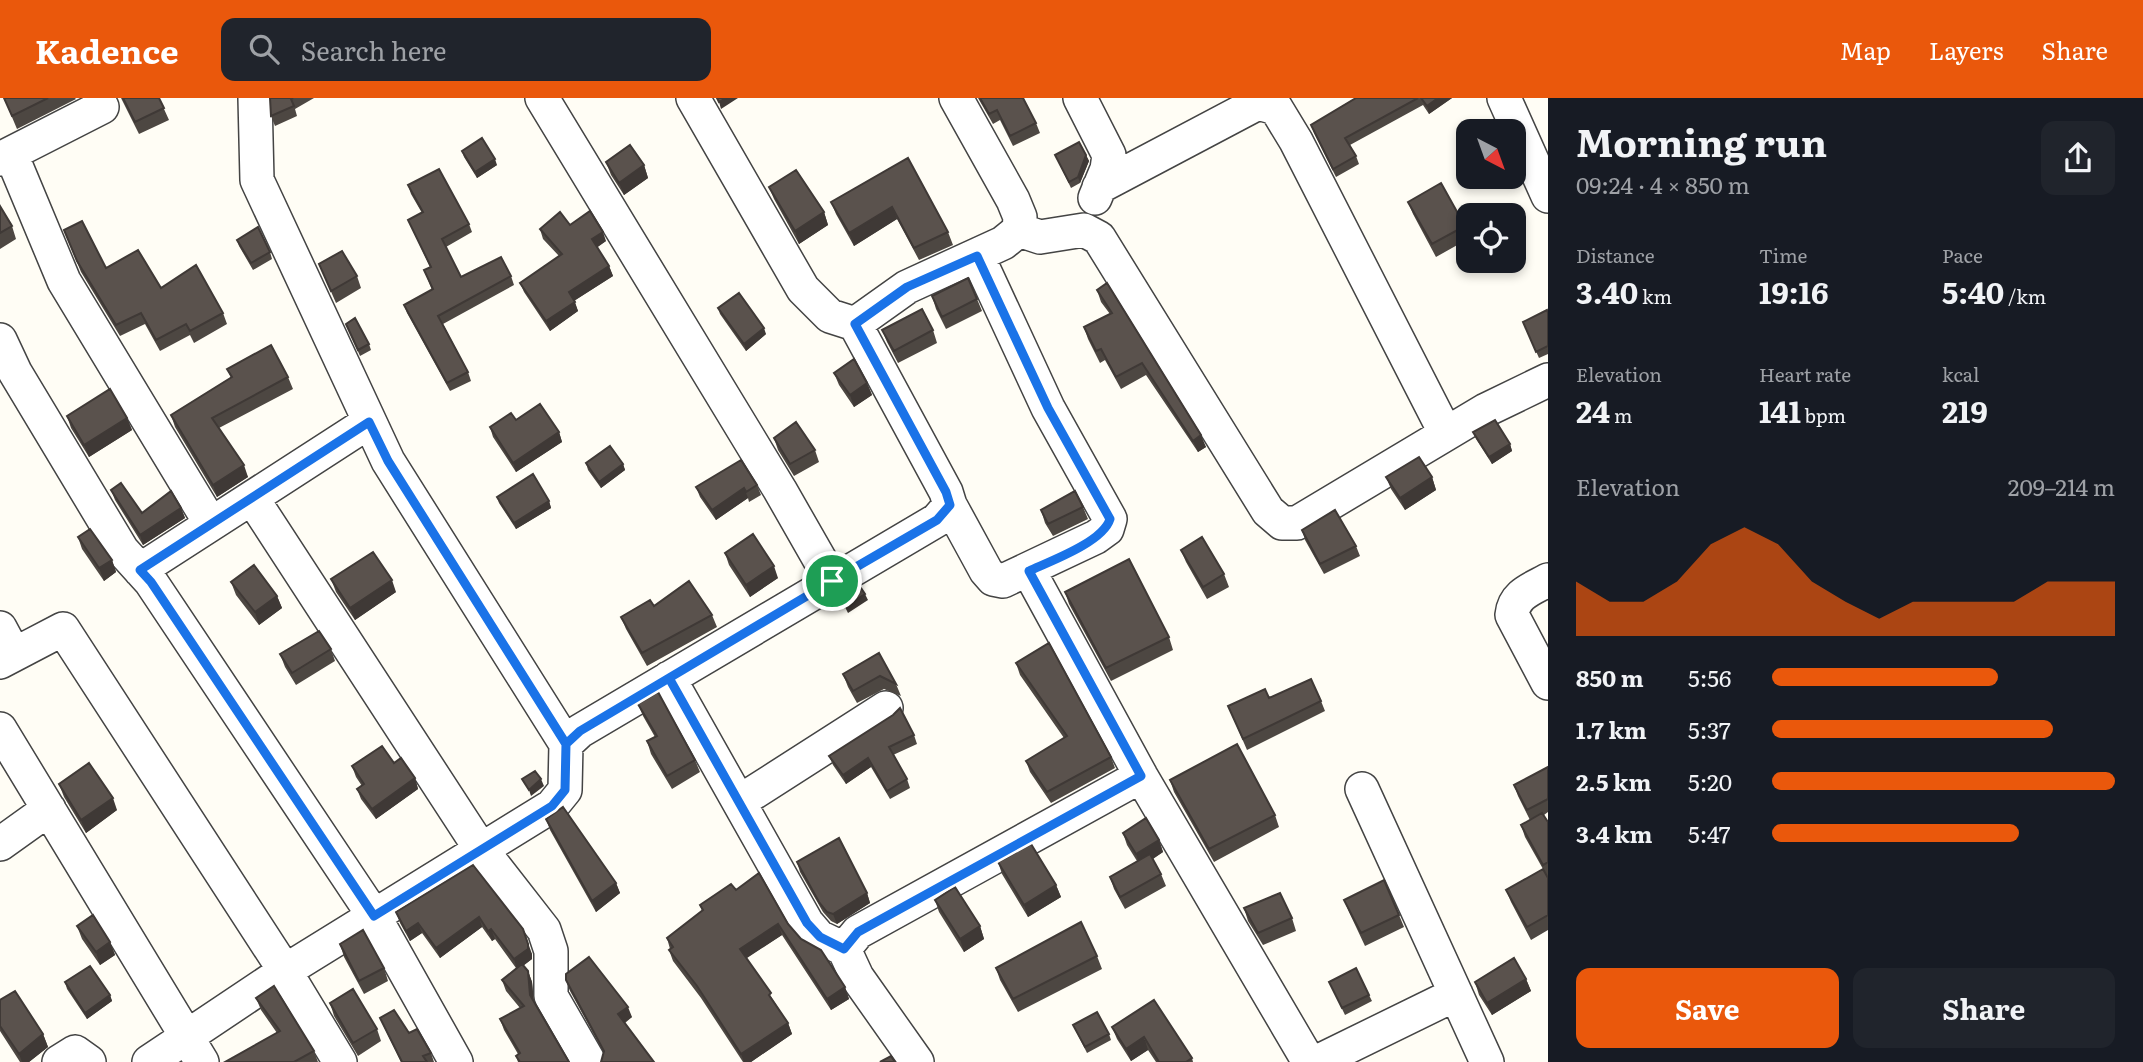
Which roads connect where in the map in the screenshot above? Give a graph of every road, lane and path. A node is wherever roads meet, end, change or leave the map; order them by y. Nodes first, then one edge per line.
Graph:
1 (255, 98) edge
2 (542, 98) edge
3 (693, 98) edge
4 (956, 98) edge
5 (1080, 98) edge
6 (1504, 98) edge
7 (1269, 102) edge
8 (102, 107) dead end
9 (6, 157) edge
10 (1099, 187) junction
11 (1548, 196) edge
12 (1019, 230) junction
13 (1084, 230) junction
14 (977, 256) junction
15 (855, 324) junction
16 (0, 340) edge
17 (1548, 380) edge
18 (369, 422) junction
19 (1446, 434) junction
20 (252, 498) junction
21 (950, 505) junction
22 (211, 524) junction
23 (140, 570) junction
24 (1029, 571) junction
25 (1548, 580) edge
26 (832, 581) junction
27 (5, 648) edge
28 (669, 678) junction
29 (1548, 683) edge
30 (886, 708) dead end
31 (0, 729) edge
32 (566, 744) junction
33 (1141, 776) junction
34 (1362, 789) dead end
35 (739, 802) junction
36 (49, 808) junction
37 (0, 844) edge
38 (480, 848) junction
39 (374, 916) junction
40 (844, 949) junction
41 (285, 971) junction
42 (1456, 994) junction
43 (195, 1049) edge
44 (59, 1062) edge
45 (89, 1062) edge
46 (149, 1062) edge
47 (340, 1062) edge
48 (456, 1062) edge
49 (589, 1062) edge
50 (917, 1062) edge
51 (1309, 1062) edge
52 (1317, 1062) edge
53 (1487, 1062) edge

1 - 18 street
2 - 26 street
3 - 15 street
4 - 12 street
5 - 10 street
6 - 11 street
7 - 10 street
7 - 19 street
8 - 9 street
9 - 22 street
10 - 13 street
12 - 13 street
12 - 14 street
13 - 19 street
14 - 15 street
14 - 24 street
15 - 21 street
16 - 23 street
17 - 19 street
18 - 20 street
18 - 32 street
20 - 22 street
20 - 38 street
21 - 24 street
21 - 26 street
22 - 23 street
23 - 39 street
24 - 33 street
25 - 29 street
26 - 28 street
27 - 41 street
28 - 32 street
28 - 35 street
30 - 35 street
31 - 36 street
32 - 38 street
33 - 40 street
33 - 51 street
34 - 42 street
35 - 40 street
36 - 37 street
36 - 43 street
38 - 39 street
38 - 49 street
39 - 41 street
39 - 48 street
40 - 50 street
41 - 43 street
41 - 47 street
42 - 52 street
42 - 53 street
43 - 46 street
44 - 45 street

